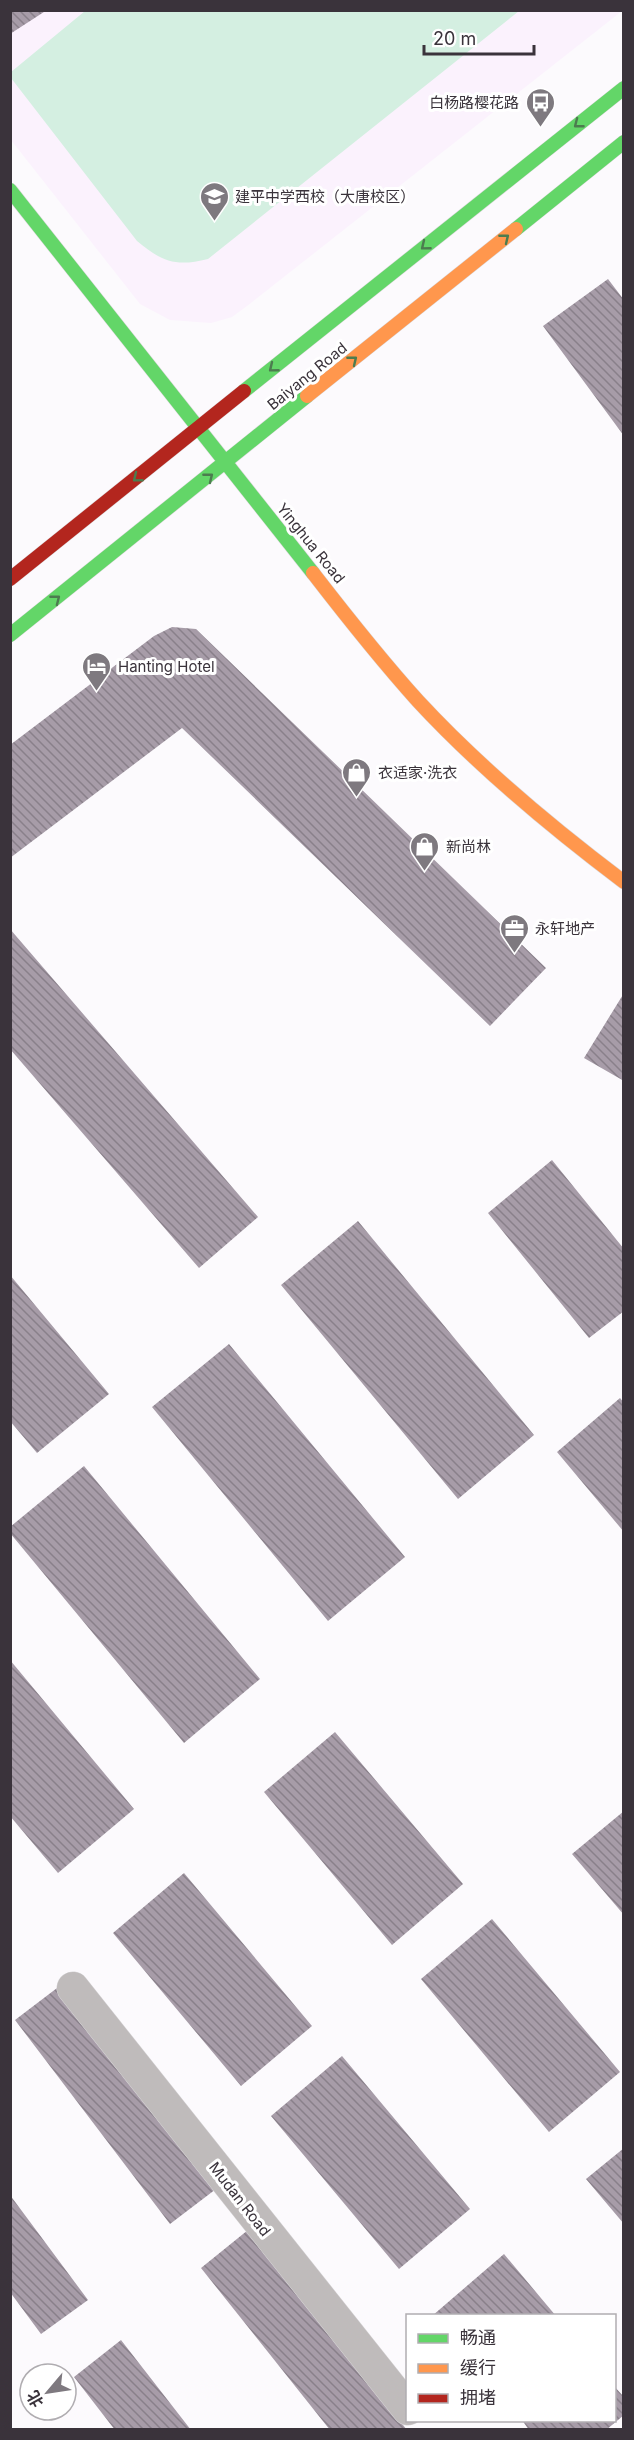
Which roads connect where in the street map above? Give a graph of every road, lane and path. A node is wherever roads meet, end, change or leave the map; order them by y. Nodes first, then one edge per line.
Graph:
1 (624, 88) edge
2 (624, 142) edge
3 (10, 190) edge
4 (198, 429) junction
5 (226, 463) junction
6 (10, 579) edge
7 (10, 635) edge
8 (624, 882) edge
9 (73, 1988) dead end
10 (406, 2406) edge

1 -> 4 main road, Baiyang Road
5 -> 2 main road, Baiyang Road
3 - 4 main road, Yinghua Road
4 - 5 main road, Yinghua Road
4 -> 6 main road, Baiyang Road
7 -> 5 main road, Baiyang Road
5 - 8 main road, Yinghua Road
9 - 10 street, Mudan Road

